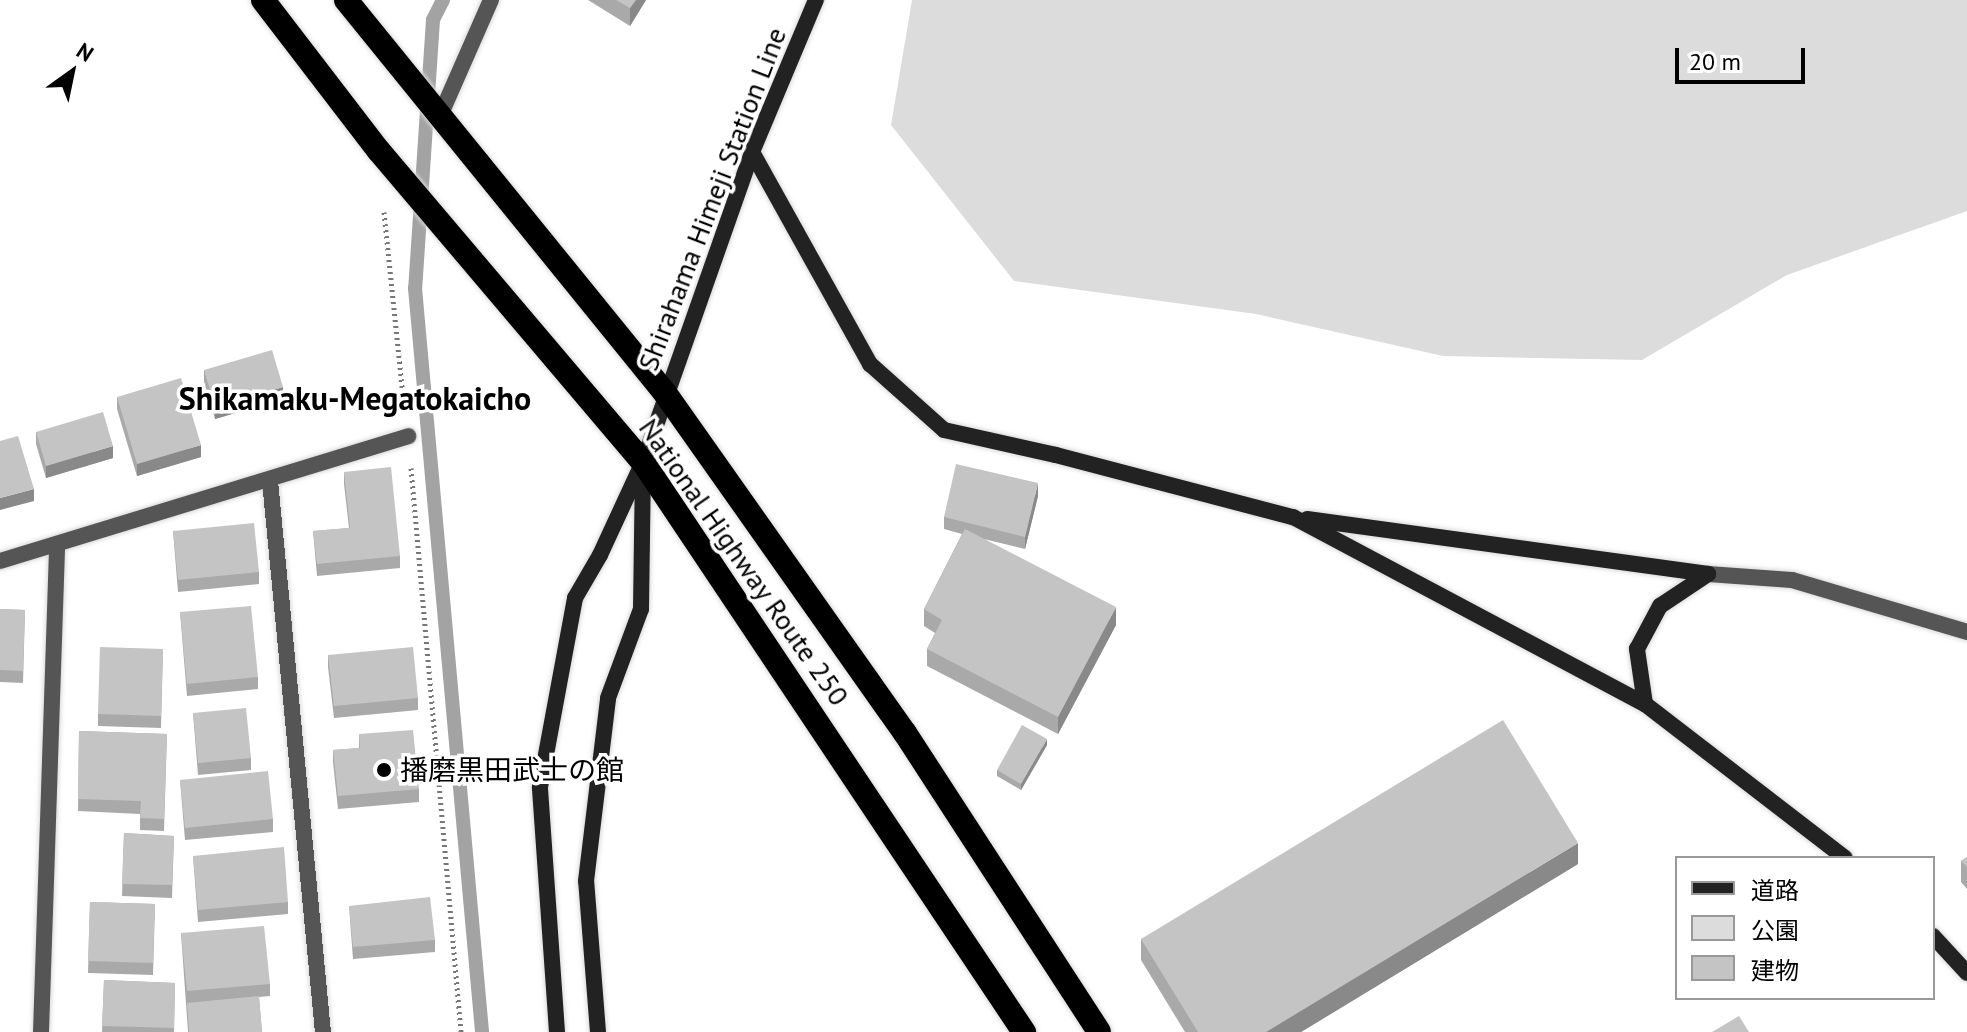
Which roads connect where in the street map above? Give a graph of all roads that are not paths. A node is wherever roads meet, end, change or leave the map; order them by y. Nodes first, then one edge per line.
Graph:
1 (263, 0) edge
2 (346, 0) edge
3 (491, 0) edge
4 (816, 0) edge
5 (440, 116) junction
6 (752, 152) junction
7 (665, 393) junction
8 (408, 436) road end
9 (643, 462) junction
10 (270, 481) junction
11 (1293, 517) junction
12 (57, 544) junction
13 (0, 561) edge
14 (1708, 574) junction
15 (1967, 632) edge
16 (1645, 704) junction
17 (1842, 856) edge
18 (1935, 938) edge
19 (1967, 973) edge
20 (41, 1032) edge
21 (323, 1032) edge
22 (557, 1032) edge
23 (598, 1032) edge
24 (1024, 1032) edge
25 (1099, 1032) edge

1 - 9 highway, National Highway Route 250
2 - 5 highway, National Highway Route 250
3 - 5 street
4 - 6 street, Shirahama Himeji Station Line
5 - 7 highway, National Highway Route 250
6 - 7 street, Shirahama Himeji Station Line
6 - 11 street
7 - 9 street, Shirahama Himeji Station Line
7 - 25 highway, National Highway Route 250
8 - 10 street
9 - 22 street
9 - 23 street
9 - 24 highway, National Highway Route 250
10 - 12 street
10 - 21 street
11 - 14 street
11 - 16 street
12 - 13 street
12 - 20 street
14 - 15 street
14 - 16 street
16 - 17 street
18 - 19 street

